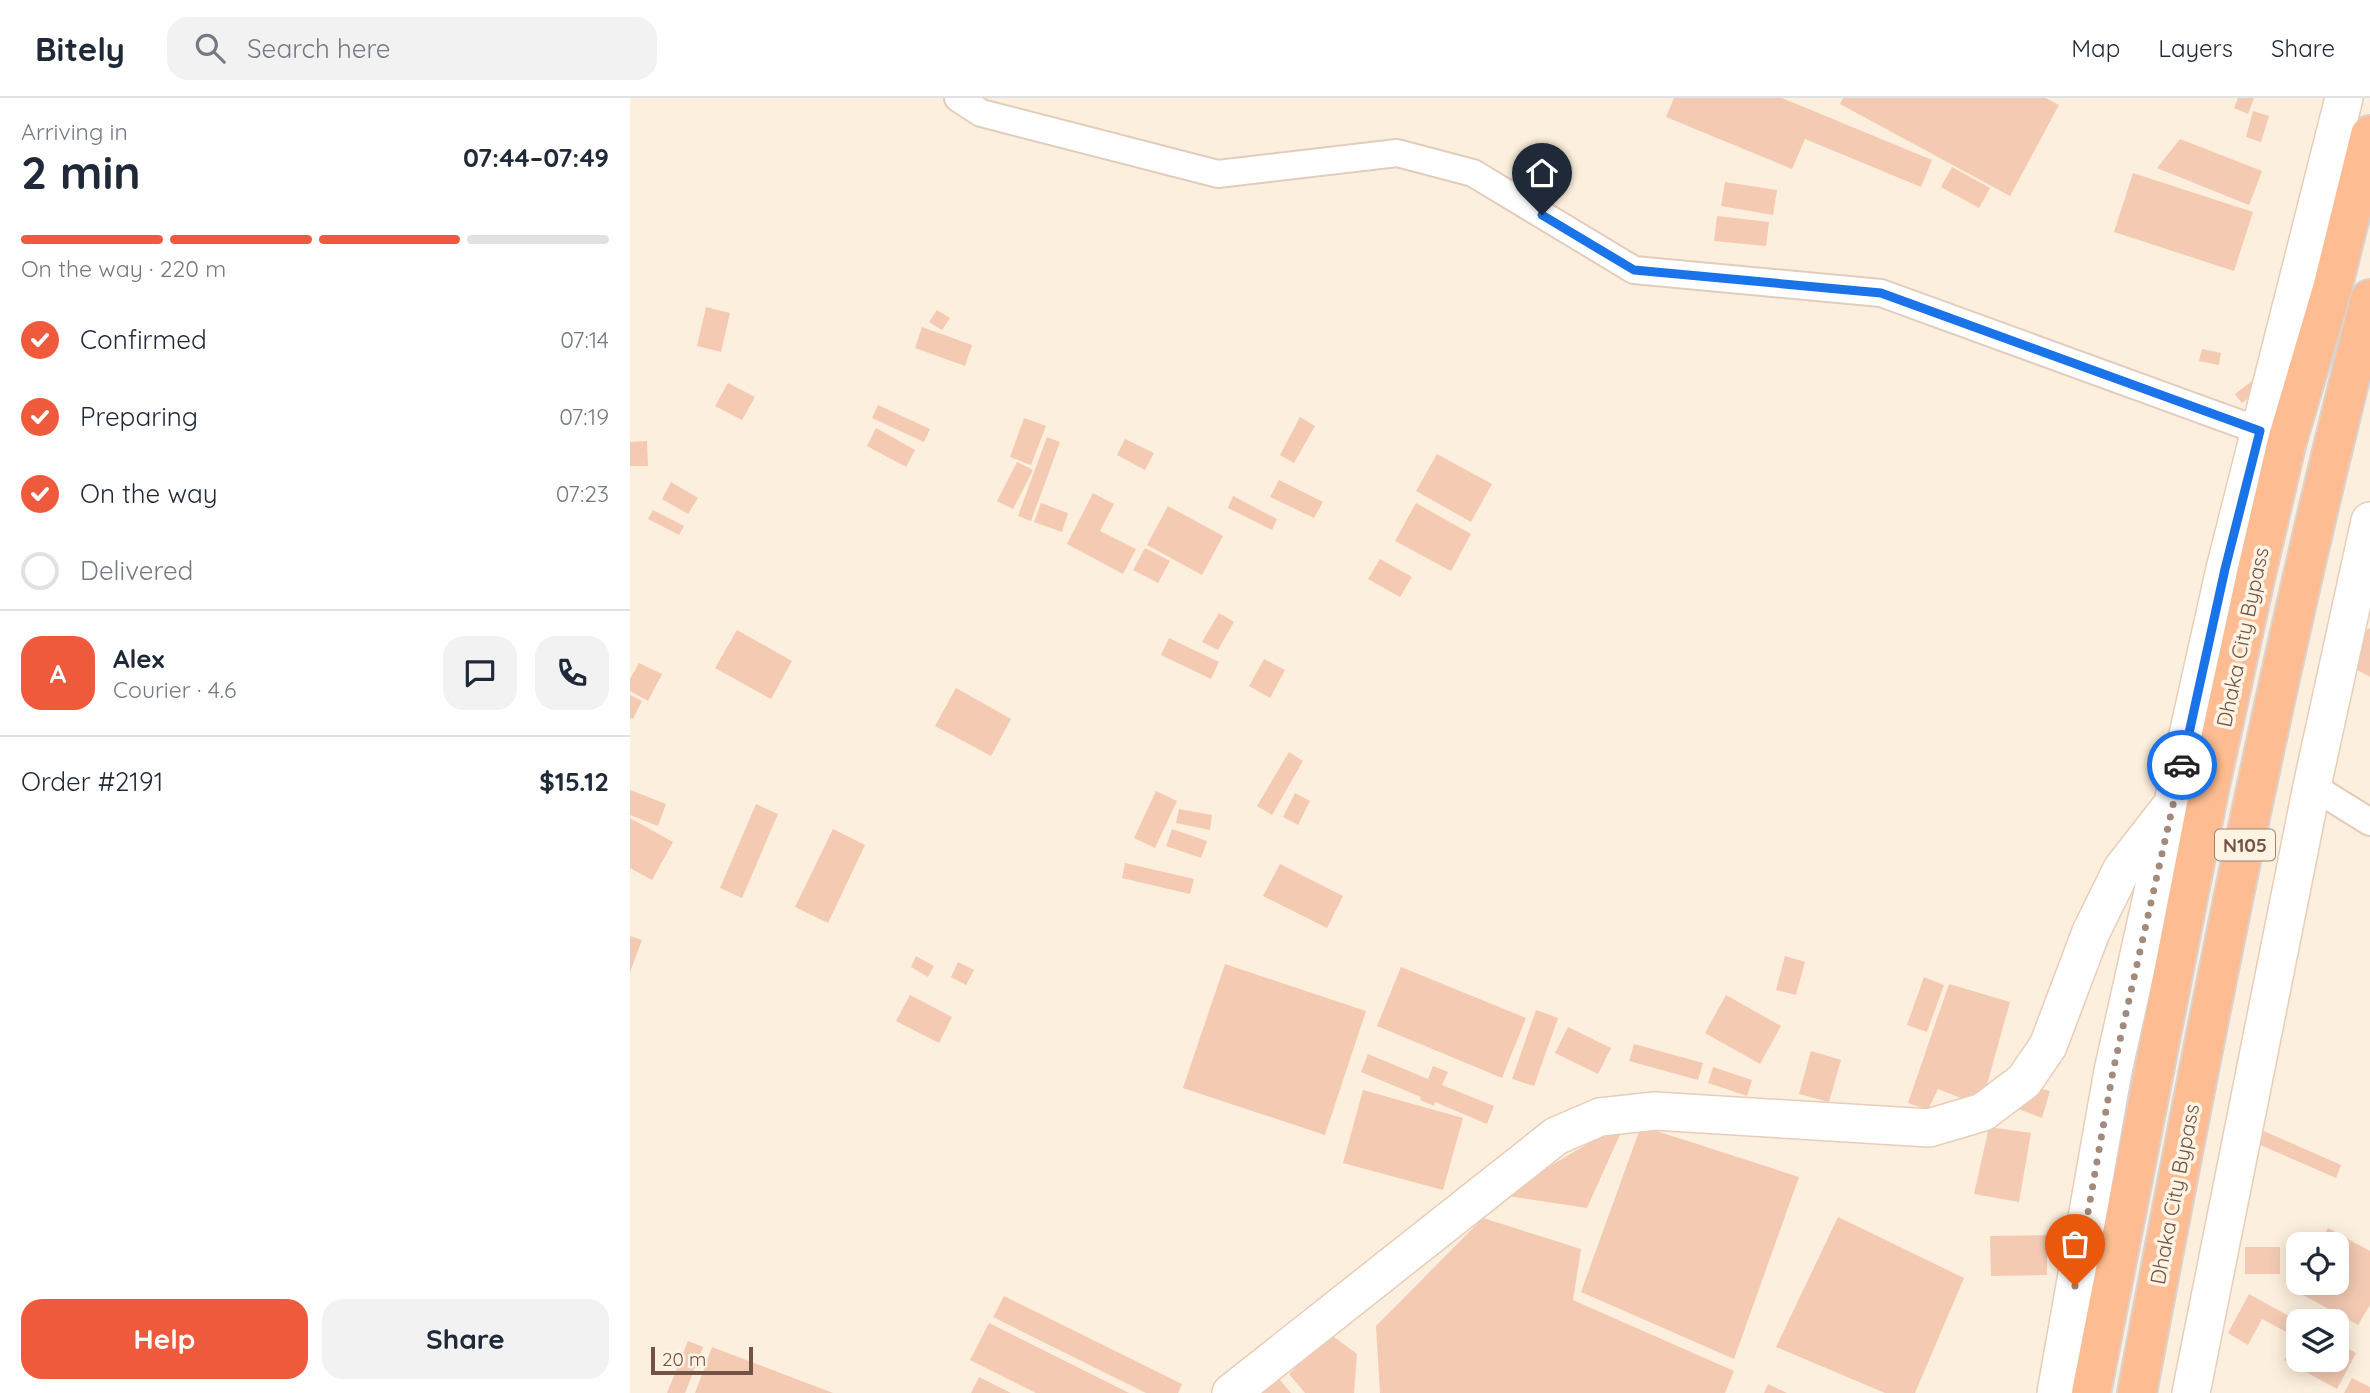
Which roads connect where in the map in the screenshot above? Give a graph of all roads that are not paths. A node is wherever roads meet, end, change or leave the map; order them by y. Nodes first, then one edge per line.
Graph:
1 (958, 98) edge
2 (2344, 98) edge
3 (2370, 135) edge
4 (2370, 300) edge
5 (2260, 431) junction
6 (2370, 520) edge
7 (2312, 786) junction
8 (2173, 804) junction
9 (2370, 822) edge
10 (1231, 1393) edge
11 (2056, 1393) edge
12 (2091, 1393) edge
13 (2137, 1393) edge
14 (2191, 1393) edge

1 - 5 street
2 - 5 main road
3 - 12 highway, Dhaka City Bypass / N105
4 - 13 highway, Dhaka City Bypass / N105
5 - 8 main road
6 - 7 main road
7 - 9 street
7 - 14 main road
8 - 10 main road
8 - 11 main road

